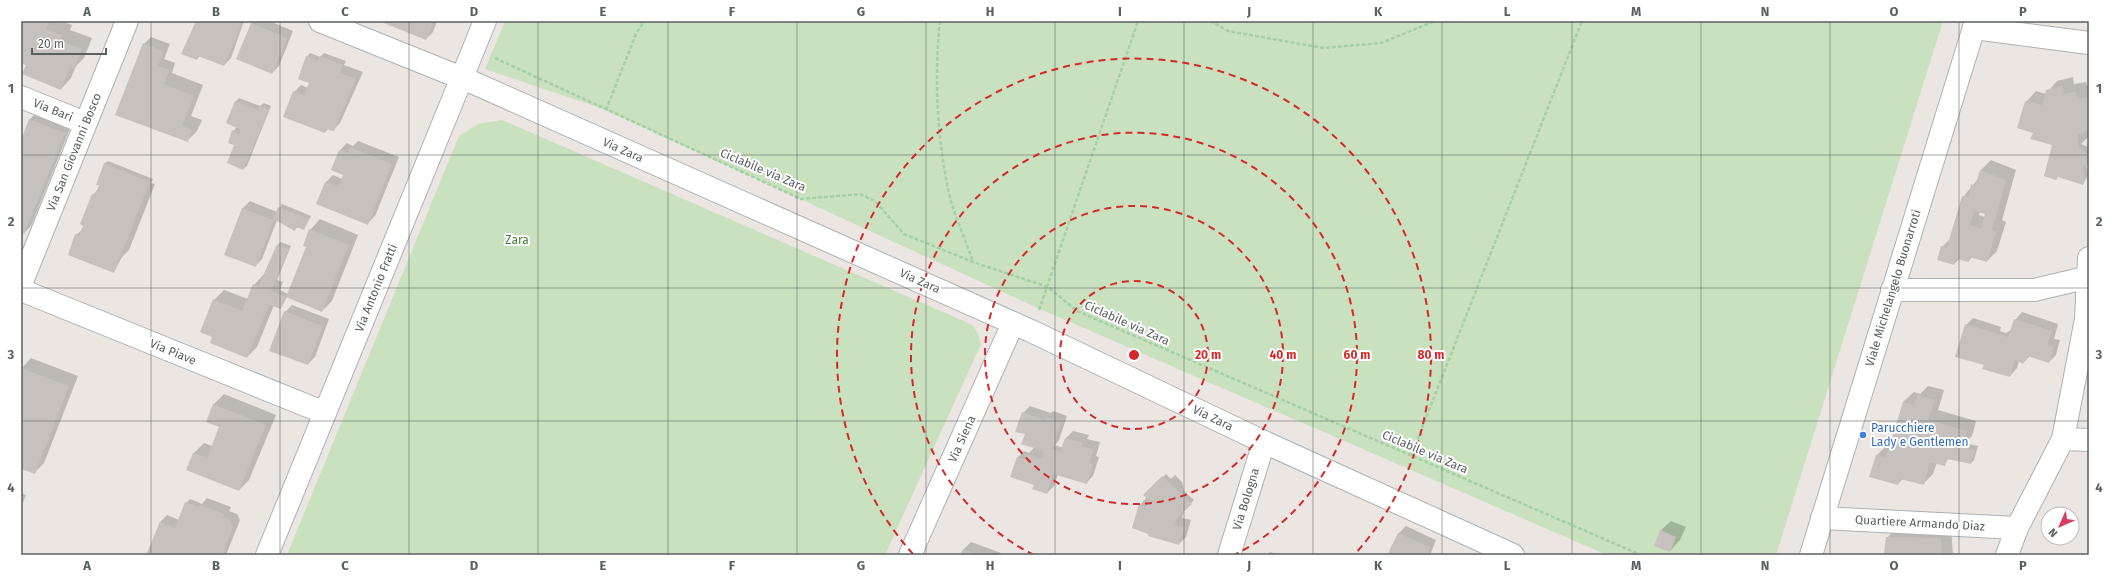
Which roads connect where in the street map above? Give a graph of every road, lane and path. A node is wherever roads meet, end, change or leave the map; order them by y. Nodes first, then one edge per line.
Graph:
1 (127, 21) edge
2 (320, 21) edge
3 (485, 21) edge
4 (644, 21) edge
5 (940, 21) edge
6 (1138, 21) edge
7 (1210, 21) edge
8 (1435, 21) edge
9 (1582, 21) edge
10 (1975, 24) edge
11 (2089, 43) edge
12 (494, 58) dead end
13 (462, 78) junction
14 (21, 97) edge
15 (606, 110) junction
16 (85, 122) junction
17 (973, 262) junction
18 (2089, 271) edge
19 (21, 284) edge
20 (1048, 287) junction
21 (21, 290) edge
22 (1892, 290) junction
23 (1022, 327) junction
24 (325, 413) junction
25 (2063, 439) junction
26 (2089, 440) edge
27 (1264, 442) junction
28 (1411, 456) junction
29 (1822, 518) junction
30 (2017, 528) junction
31 (267, 555) edge
32 (910, 555) edge
33 (1229, 555) edge
34 (1513, 555) edge
35 (1641, 555) edge
36 (1811, 555) edge
37 (2008, 555) edge

1 - 16 street, Via San Giovanni Bosco
2 - 13 street, Via Zara
3 - 13 street, Via Antonio Fratti
4 - 15 path
5 - 17 path
6 - 20 path
7 - 8 path
9 - 28 path
10 - 11 street
10 - 22 street, Viale Michelangelo Buonarroti
12 - 15 path, Ciclabile via Zara
13 - 23 street, Via Zara
13 - 24 street, Via Antonio Fratti
14 - 16 street, Via Bari
15 - 17 path, Ciclabile via Zara
16 - 19 street, Via San Giovanni Bosco
17 - 20 path, Ciclabile via Zara
18 - 22 street
18 - 25 street
20 - 23 path
20 - 28 path, Ciclabile via Zara
21 - 24 street, Via Piave
22 - 29 street, Viale Michelangelo Buonarroti
23 - 27 street, Via Zara
23 - 32 street, Via Siena
24 - 31 street, Via Antonio Fratti
25 - 26 street
25 - 30 street
27 - 33 street, Via Bologna
27 - 34 street, Via Zara
28 - 35 path, Ciclabile via Zara
29 - 30 street, Quartiere Armando Diaz
29 - 36 street, Viale Michelangelo Buonarroti
30 - 37 street

